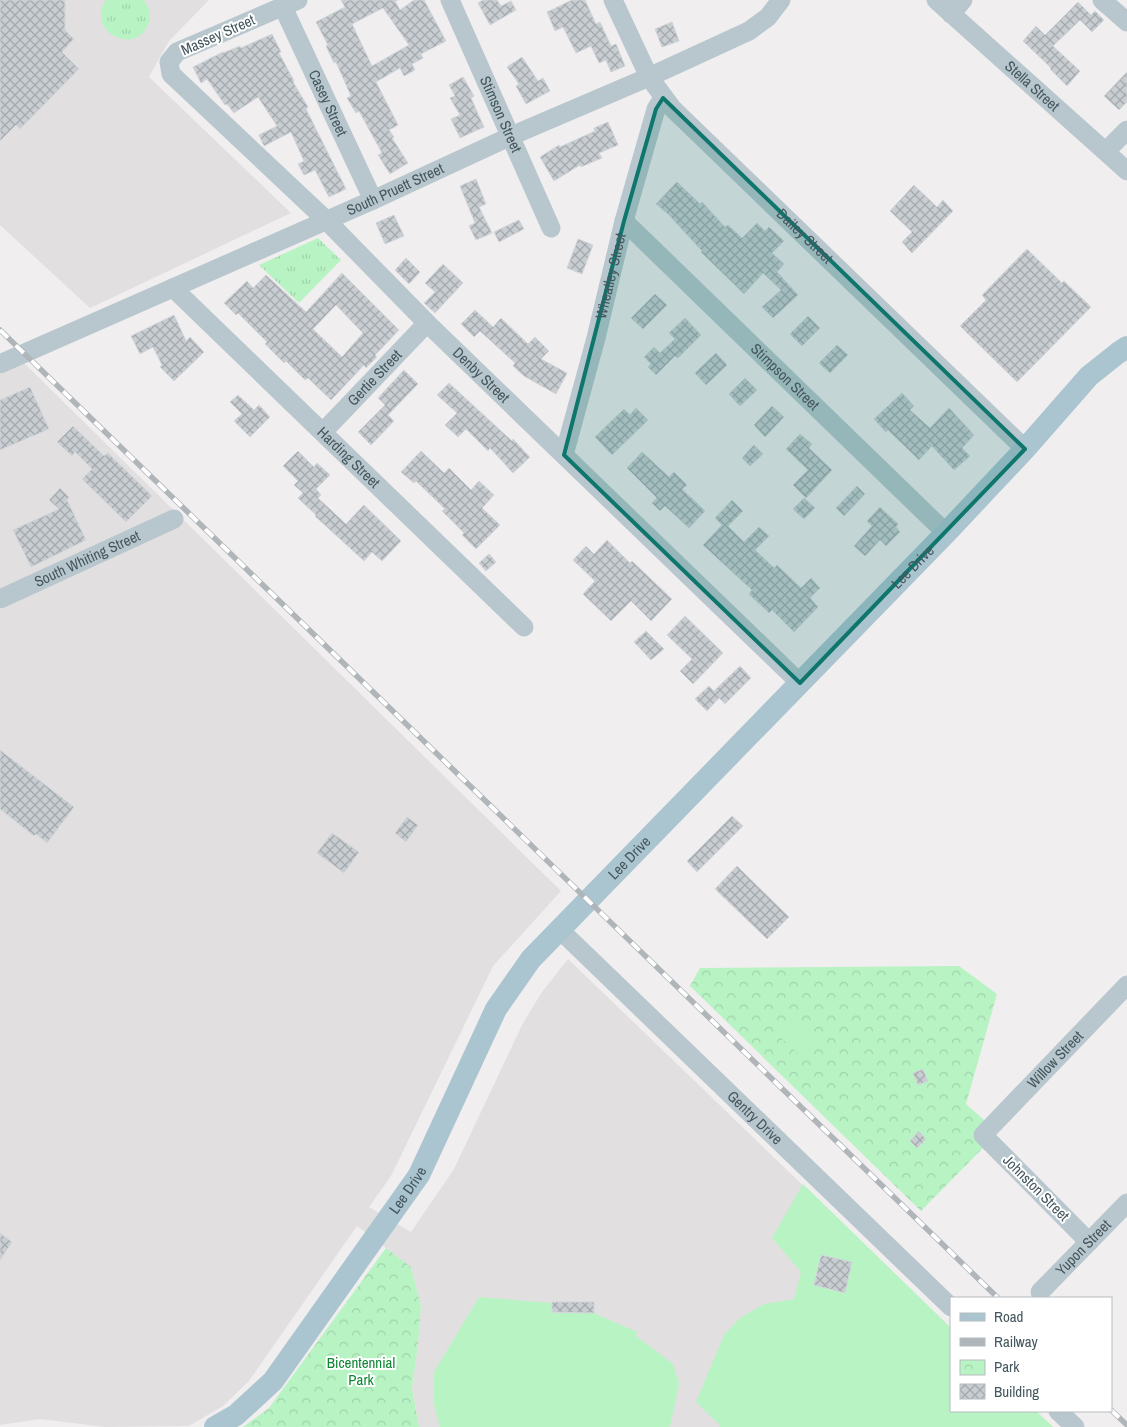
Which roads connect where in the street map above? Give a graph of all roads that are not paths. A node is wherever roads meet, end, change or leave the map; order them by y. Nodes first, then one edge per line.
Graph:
1 (450, 0) edge
2 (613, 0) edge
3 (781, 0) edge
4 (936, 0) edge
5 (1102, 0) edge
6 (290, 3) edge
7 (957, 7) edge
8 (1127, 22) edge
9 (170, 62) joint
10 (649, 77) junction
11 (663, 98) junction
12 (1127, 130) edge
13 (511, 136) junction
14 (1106, 151) junction
15 (1127, 171) edge
16 (373, 200) junction
17 (326, 220) junction
18 (624, 221) junction
19 (551, 228) dead end
20 (173, 288) junction
21 (427, 323) junction
22 (1127, 347) edge
23 (0, 364) edge
24 (323, 432) junction
25 (1024, 449) junction
26 (564, 455) junction
27 (174, 519) dead end
28 (946, 533) junction
29 (0, 599) edge
30 (524, 627) dead end
31 (800, 683) junction
32 (559, 929) junction
33 (1127, 985) edge
34 (983, 1135) joint
35 (1127, 1203) edge
36 (1089, 1242) junction
37 (1040, 1292) dead end
38 (950, 1306) edge
39 (1059, 1412) edge
40 (215, 1427) edge
41 (1075, 1427) edge

1 - 13 street, Stimson Street
2 - 10 street, Dailey Street
3 - 10 street, South Pruett Street
4 - 7 street, Stella Street
5 - 8 street
6 - 9 street, Massey Street
6 - 16 street, Casey Street
7 - 14 street, Stella Street
9 - 17 street, Denby Street
10 - 11 street, Dailey Street
10 - 13 street, South Pruett Street
11 - 18 street, Wheatley Street
11 - 25 street, Dailey Street
12 - 14 street
13 - 16 street, South Pruett Street
13 - 19 street, Stimson Street
14 - 15 street, Stella Street
16 - 17 street, South Pruett Street
17 - 20 street, South Pruett Street
17 - 21 street, Denby Street
18 - 26 street, Wheatley Street
18 - 28 street, Stimpson Street
20 - 23 street, South Pruett Street
20 - 24 street, Harding Street
21 - 24 street, Gertie Street
21 - 26 street, Denby Street
22 - 25 main road, Lee Drive
24 - 30 street, Harding Street
25 - 28 main road, Lee Drive
26 - 31 street, Denby Street
27 - 29 street, South Whiting Street
28 - 31 main road, Lee Drive
31 - 32 main road, Lee Drive
32 - 38 street, Gentry Drive
32 - 40 main road, Lee Drive
33 - 34 street, Willow Street
34 - 36 street, Johnston Street
35 - 36 street, Yupon Street
36 - 37 street, Yupon Street
39 - 41 street

